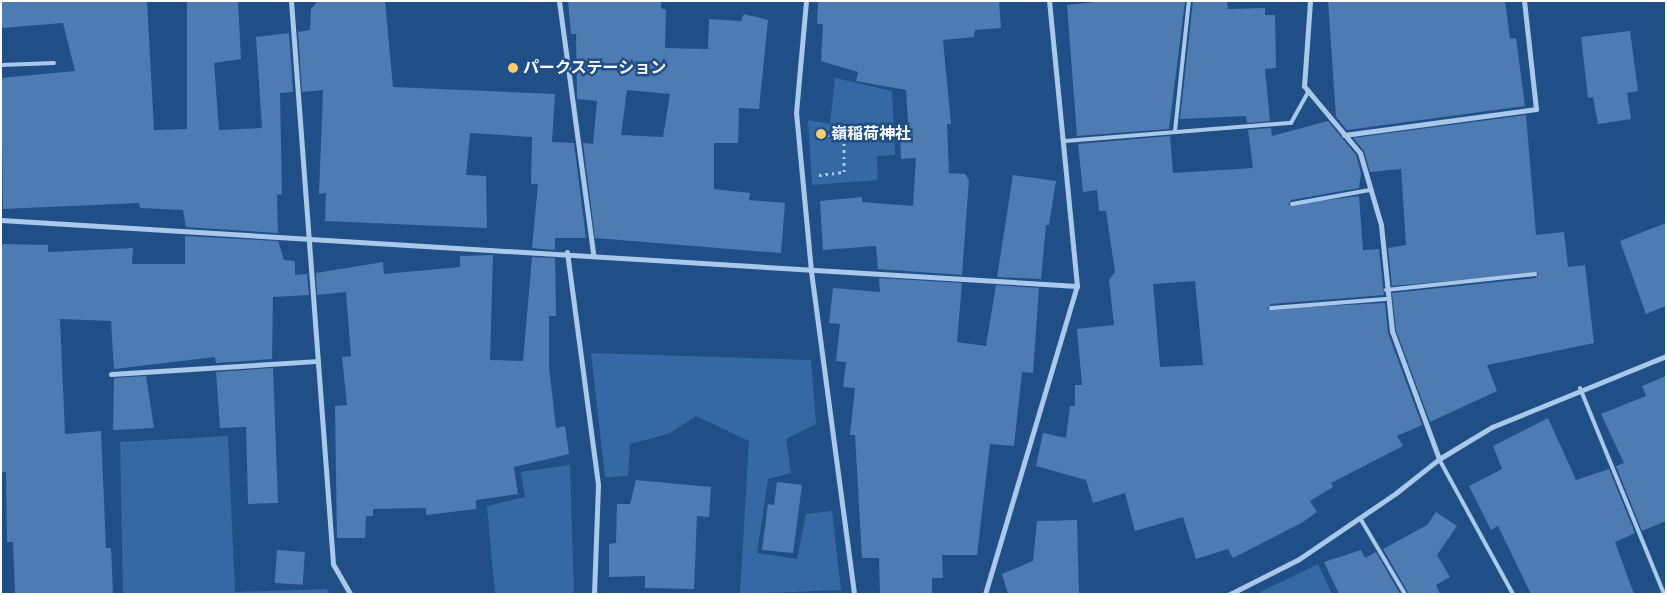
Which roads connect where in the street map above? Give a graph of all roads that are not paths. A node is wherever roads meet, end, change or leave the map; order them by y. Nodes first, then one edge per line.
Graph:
1 (292, 1) edge
2 (559, 1) edge
3 (806, 1) edge
4 (1049, 1) edge
5 (1189, 1) edge
6 (1310, 1) edge
7 (1524, 1) edge
8 (54, 63) dead end
9 (1, 65) edge
10 (1309, 91) junction
11 (1175, 130) junction
12 (1344, 135) junction
13 (1065, 141) junction
14 (1370, 190) junction
15 (1292, 204) dead end
16 (1, 220) edge
17 (308, 238) junction
18 (567, 252) junction
19 (592, 254) junction
20 (811, 270) junction
21 (1535, 274) dead end
22 (1077, 286) junction
23 (1386, 290) junction
24 (1386, 299) junction
25 (1271, 308) dead end
26 (1666, 356) edge
27 (316, 361) junction
28 (111, 374) dead end
29 (1580, 388) junction
30 (1439, 459) junction
31 (1360, 518) junction
32 (350, 594) edge
33 (594, 594) edge
34 (854, 594) edge
35 (985, 594) edge
36 (1230, 594) edge
37 (1406, 594) edge
38 (1513, 594) edge
39 (1664, 594) edge

1 - 17 street
2 - 19 street
3 - 20 street
4 - 13 street
5 - 11 lane
6 - 10 street
7 - 12 street
8 - 9 lane
10 - 11 lane
10 - 12 street
11 - 13 lane
12 - 14 street
13 - 22 street
14 - 15 lane
14 - 23 street
16 - 17 street
17 - 18 street
17 - 27 street
18 - 19 street
18 - 33 street
19 - 20 street
20 - 22 street
20 - 34 street
21 - 23 lane
22 - 35 street
23 - 24 street
24 - 25 lane
24 - 30 street
26 - 29 street
27 - 28 street
27 - 32 street
29 - 30 street
29 - 39 lane
30 - 31 street
30 - 38 lane
31 - 36 street
31 - 37 lane

